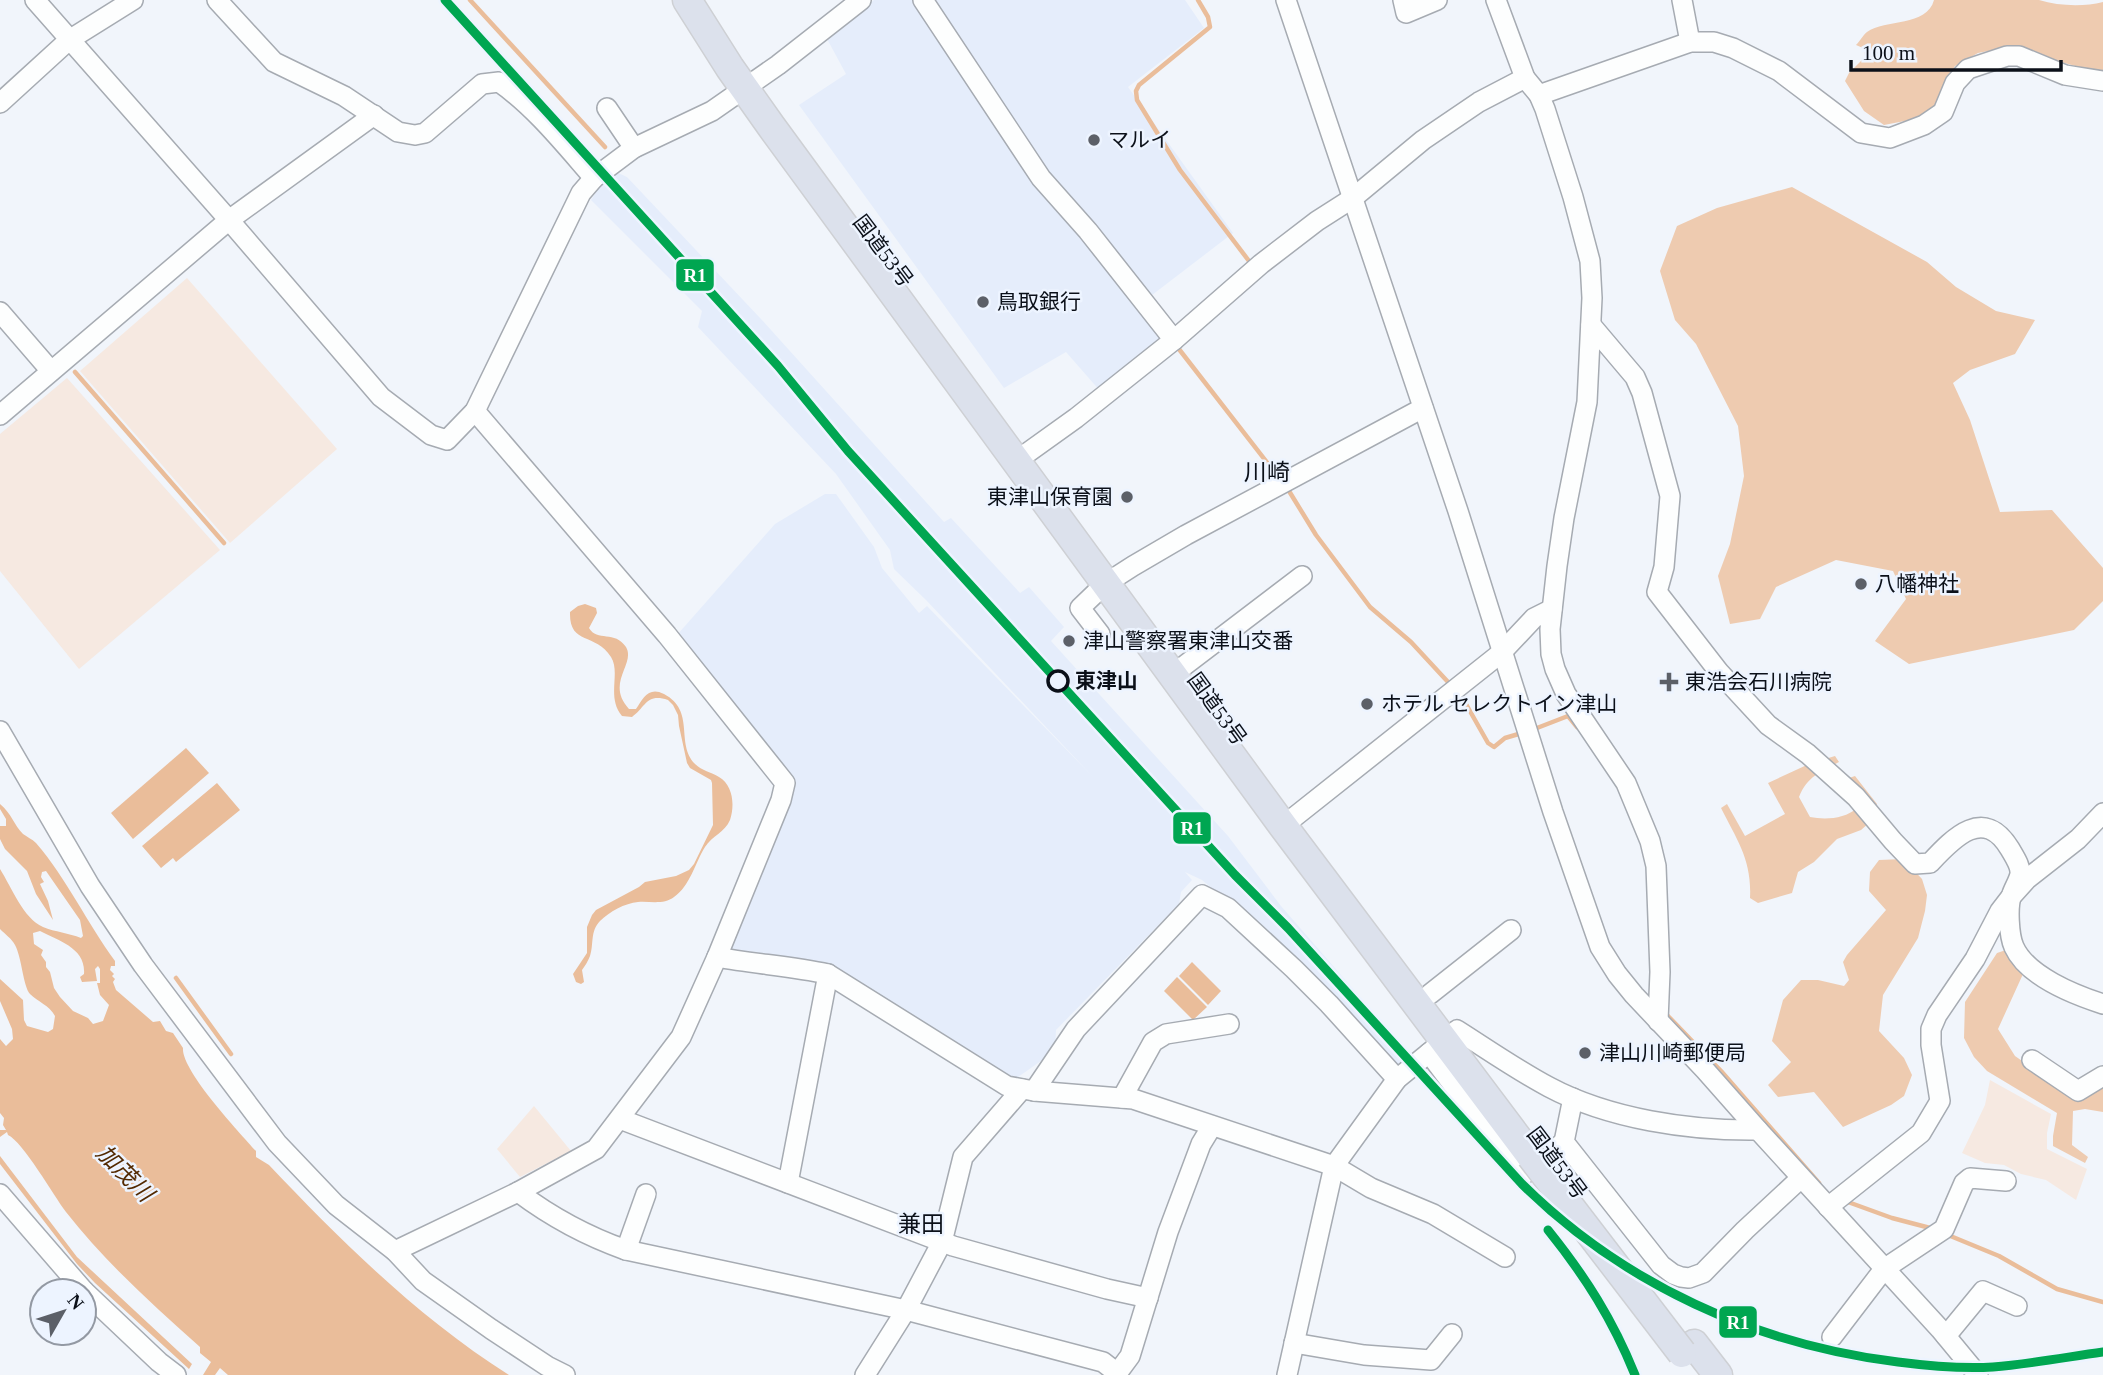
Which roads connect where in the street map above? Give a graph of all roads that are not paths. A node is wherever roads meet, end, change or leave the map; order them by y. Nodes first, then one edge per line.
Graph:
1 (35, 0) edge
2 (133, 0) edge
3 (217, 0) edge
4 (687, 0) edge
5 (704, 0) edge
6 (861, 0) edge
7 (923, 0) edge
8 (1286, 0) edge
9 (1403, 0) edge
10 (1437, 0) edge
11 (1496, 0) edge
12 (1682, 0) edge
13 (69, 40) junction
14 (1690, 43) junction
15 (1525, 78) junction
16 (2103, 81) edge
17 (751, 84) junction
18 (1539, 95) junction
19 (0, 103) edge
20 (607, 108) dead end
21 (374, 115) junction
22 (634, 148) junction
23 (594, 178) junction
24 (1353, 198) junction
25 (229, 220) junction
26 (0, 312) edge
27 (1591, 325) junction
28 (1174, 340) junction
29 (51, 371) junction
30 (1423, 408) junction
31 (475, 411) junction
32 (0, 415) edge
33 (1023, 455) junction
34 (1302, 576) dead end
35 (1112, 579) junction
36 (1552, 609) junction
37 (1100, 634) dead end
38 (1501, 653) junction
39 (1178, 670) junction
40 (0, 731) edge
41 (2103, 813) edge
42 (1289, 821) junction
43 (2010, 898) junction
44 (1511, 930) dead end
45 (717, 957) junction
46 (828, 974) junction
47 (1430, 994) junction
48 (2103, 1004) edge
49 (1658, 1021) junction
50 (1229, 1024) dead end
51 (1443, 1041) junction
52 (2032, 1060) dead end
53 (2103, 1076) edge
54 (1397, 1079) junction
55 (1028, 1090) junction
56 (1122, 1098) junction
57 (1573, 1098) junction
58 (620, 1119) junction
59 (1212, 1126) junction
60 (1758, 1130) junction
61 (1546, 1148) junction
62 (1334, 1166) junction
63 (1801, 1178) junction
64 (2006, 1181) dead end
65 (788, 1182) junction
66 (518, 1192) junction
67 (0, 1194) edge
68 (646, 1194) dead end
69 (1828, 1207) junction
70 (942, 1242) junction
71 (626, 1250) junction
72 (395, 1251) junction
73 (1505, 1257) dead end
74 (1884, 1269) junction
75 (72, 1277) edge
76 (1149, 1298) junction
77 (98, 1304) edge
78 (2017, 1306) dead end
79 (906, 1310) junction
80 (1452, 1334) dead end
81 (1946, 1336) junction
82 (1832, 1337) dead end
83 (1294, 1343) junction
84 (1692, 1357) edge
85 (1117, 1374) edge
86 (176, 1375) edge
87 (565, 1375) edge
88 (865, 1375) edge
89 (1287, 1375) edge
90 (1718, 1375) edge
91 (1978, 1375) edge

1 - 13 street
2 - 13 street
3 - 21 street
4 - 17 highway, 国道53号
5 - 17 highway, 国道53号
6 - 17 street
7 - 28 street
8 - 24 street
9 - 10 street
11 - 15 street
12 - 14 street
13 - 19 street
13 - 25 street
14 - 16 street
14 - 18 street
15 - 18 street
15 - 24 street
17 - 22 street
17 - 33 highway, 国道53号
18 - 27 street
20 - 22 street
21 - 23 street
21 - 25 street
22 - 23 street
23 - 31 street
24 - 28 street
24 - 30 street
25 - 29 street
25 - 31 street
26 - 29 street
27 - 36 street
27 - 43 street
28 - 33 street
29 - 32 street
30 - 35 street
30 - 38 street
31 - 45 street
33 - 35 highway, 国道53号
34 - 39 street
35 - 37 street
35 - 39 highway, 国道53号
36 - 38 street
36 - 49 street
38 - 42 street
38 - 49 street
39 - 42 highway, 国道53号
40 - 72 street
41 - 43 street
42 - 47 highway, 国道53号
42 - 51 highway, 国道53号
43 - 48 street
43 - 69 street
44 - 47 street
45 - 46 street
45 - 58 street
46 - 55 street
46 - 65 street
47 - 51 highway, 国道53号
49 - 60 street
50 - 56 street
51 - 54 street
51 - 57 street
51 - 61 highway, 国道53号
52 - 53 street
54 - 55 street
54 - 62 street
55 - 56 street
55 - 70 street
56 - 59 street
57 - 60 street
57 - 61 street
58 - 65 street
58 - 66 street
59 - 62 street
59 - 76 street
60 - 63 street
61 - 63 street
61 - 84 highway, 国道53号
62 - 73 street
62 - 83 street
63 - 69 street
64 - 74 street
65 - 70 street
66 - 71 street
66 - 72 street
67 - 75 street
68 - 71 street
69 - 74 street
70 - 76 street
70 - 79 street
71 - 79 street
72 - 87 street
74 - 81 street
74 - 82 street
76 - 85 street
77 - 86 street
78 - 81 street
79 - 85 street
79 - 88 street
80 - 83 street
81 - 91 street
83 - 89 street
84 - 90 highway, 国道53号

